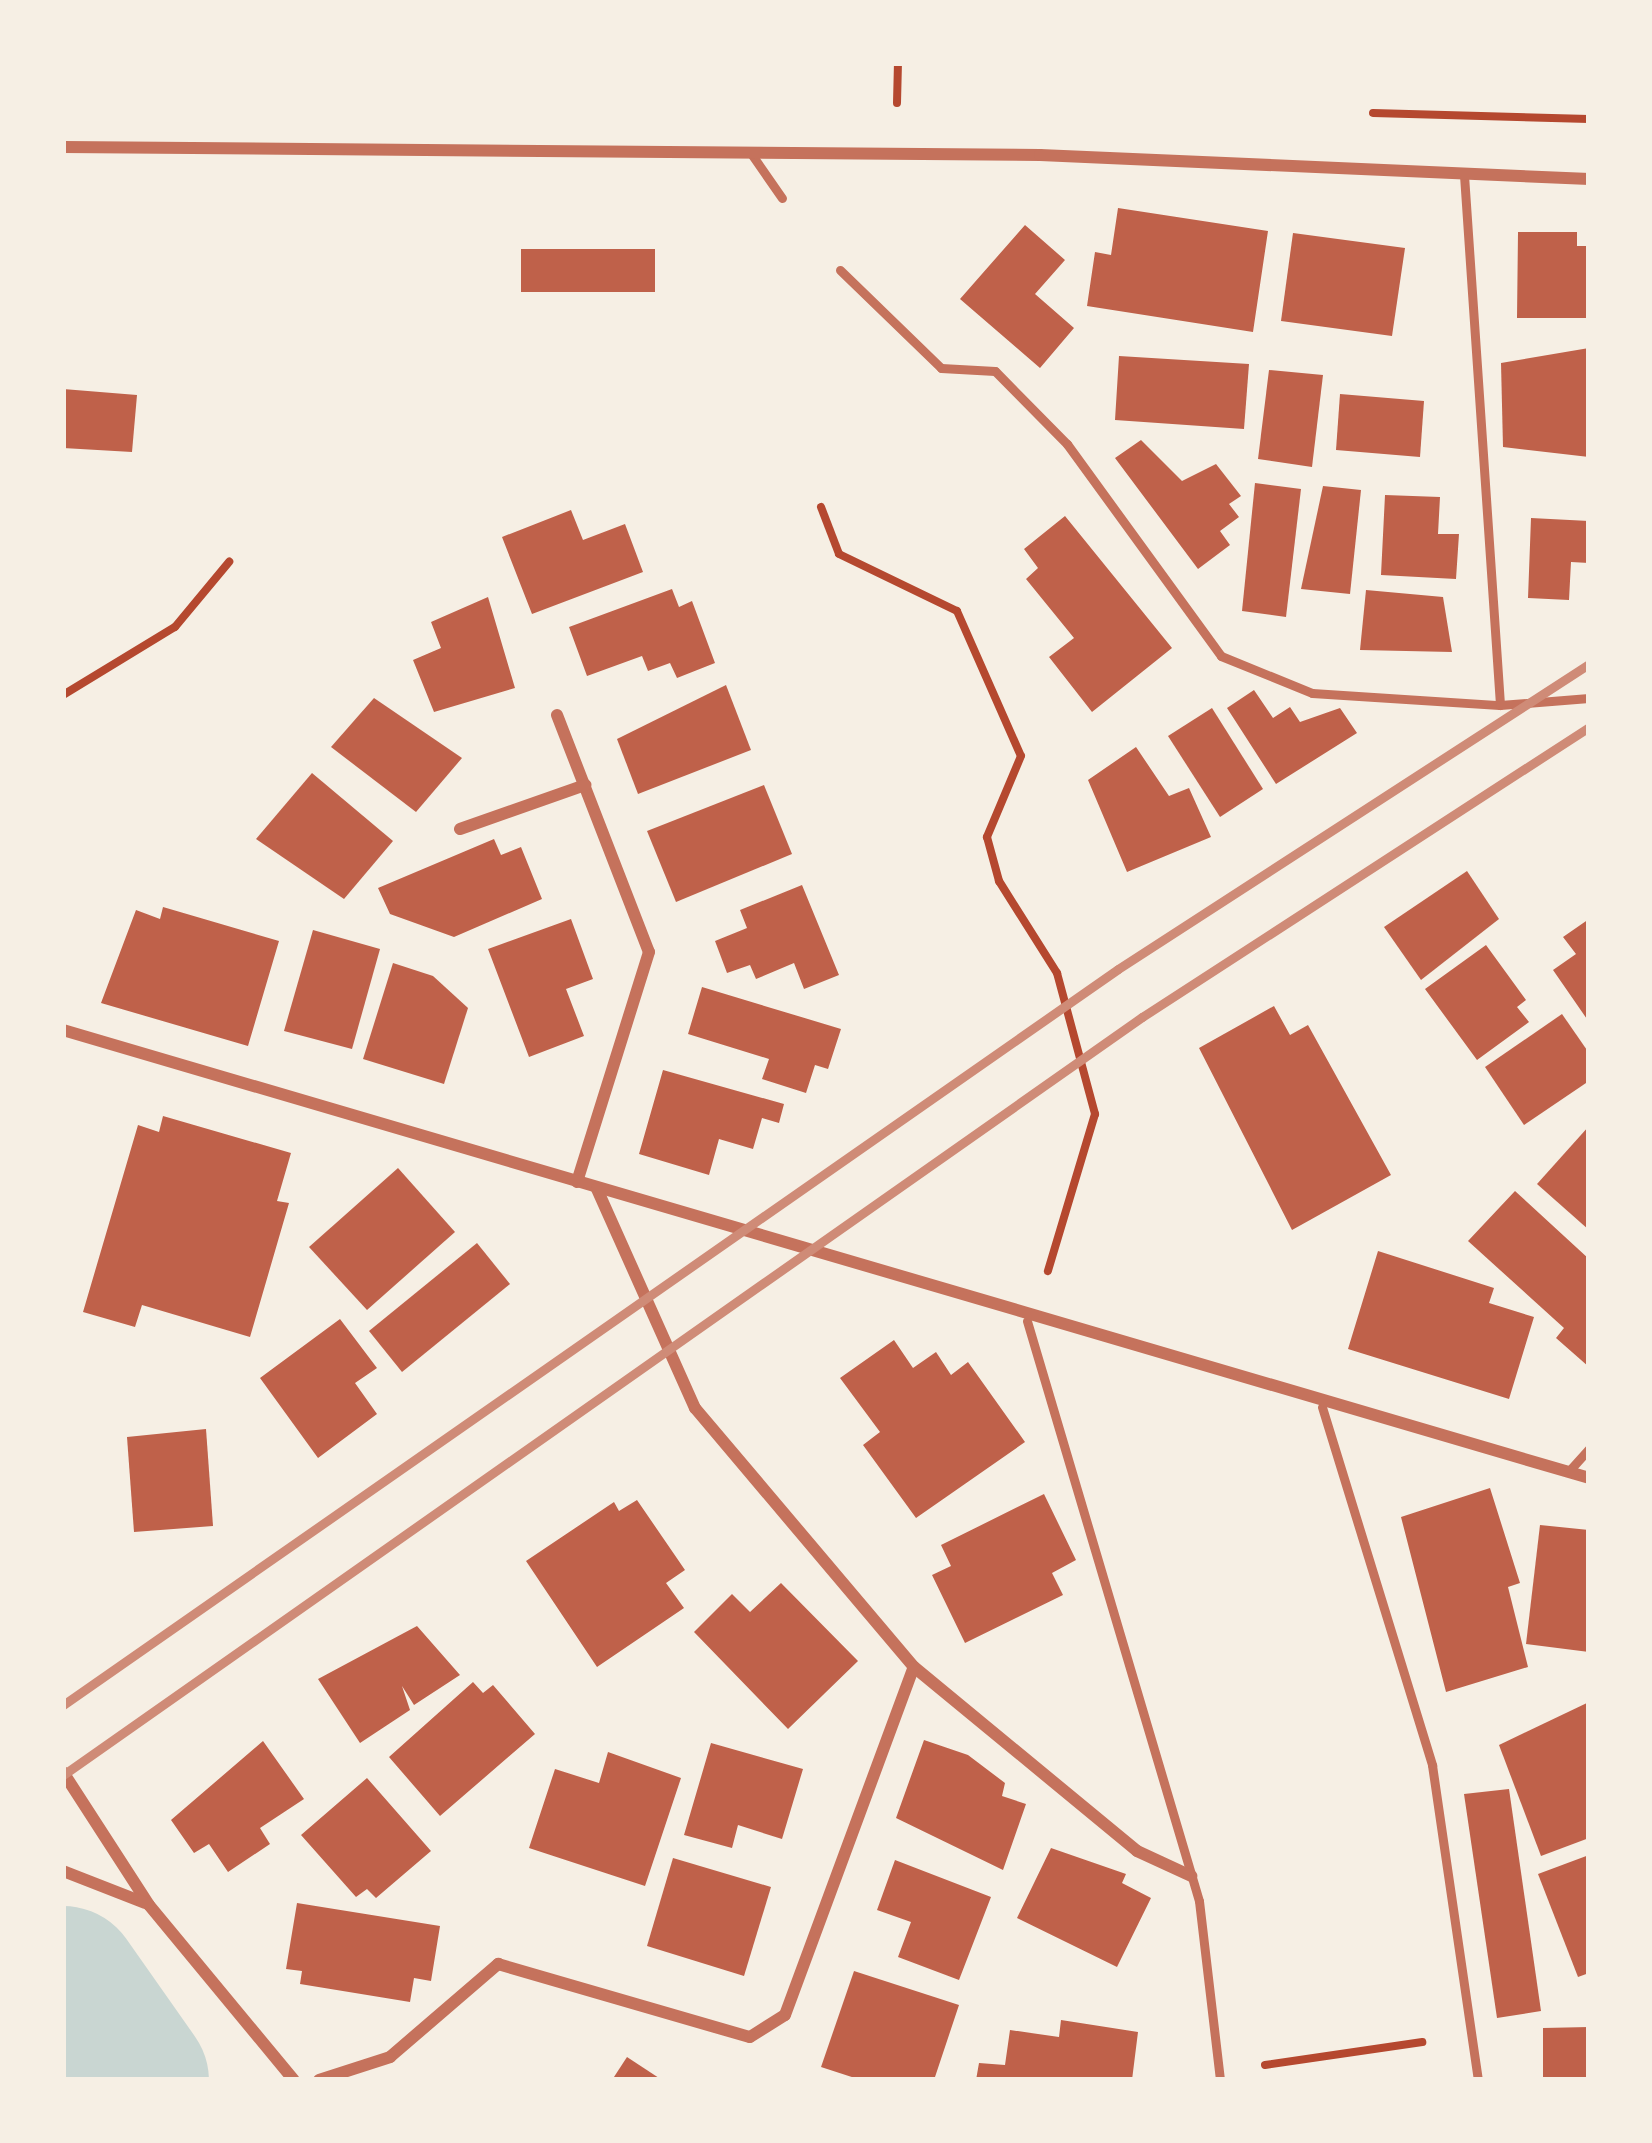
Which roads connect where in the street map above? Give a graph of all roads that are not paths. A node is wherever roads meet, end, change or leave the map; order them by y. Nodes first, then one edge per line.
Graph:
1 (63, 147) edge
2 (750, 152) junction
3 (1464, 175) junction
4 (1589, 179) edge
5 (782, 198) dead end
6 (840, 270) dead end
7 (1589, 698) edge
8 (1500, 705) junction
9 (557, 715) dead end
10 (585, 785) junction
11 (460, 829) dead end
12 (63, 1030) edge
13 (577, 1182) junction
14 (598, 1190) junction
15 (1027, 1322) junction
16 (1322, 1407) junction
17 (1589, 1449) edge
18 (1568, 1472) junction
19 (1589, 1478) edge
20 (914, 1667) junction
21 (63, 1772) edge
22 (63, 1871) edge
23 (1191, 1876) junction
24 (148, 1905) junction
25 (1221, 2075) edge
26 (294, 2080) edge
27 (319, 2080) edge
28 (1478, 2080) edge

1 - 2 street
2 - 3 street
2 - 5 lane
3 - 4 street
3 - 8 lane
6 - 8 lane
7 - 8 lane
9 - 10 street
10 - 11 street
10 - 13 street
12 - 13 street
13 - 14 street
14 - 15 street
14 - 20 street
15 - 16 street
15 - 23 lane
16 - 18 street
16 - 28 lane
17 - 18 lane
18 - 19 street
20 - 23 street
20 - 27 street
21 - 24 street
22 - 24 street
23 - 25 lane
24 - 26 street

